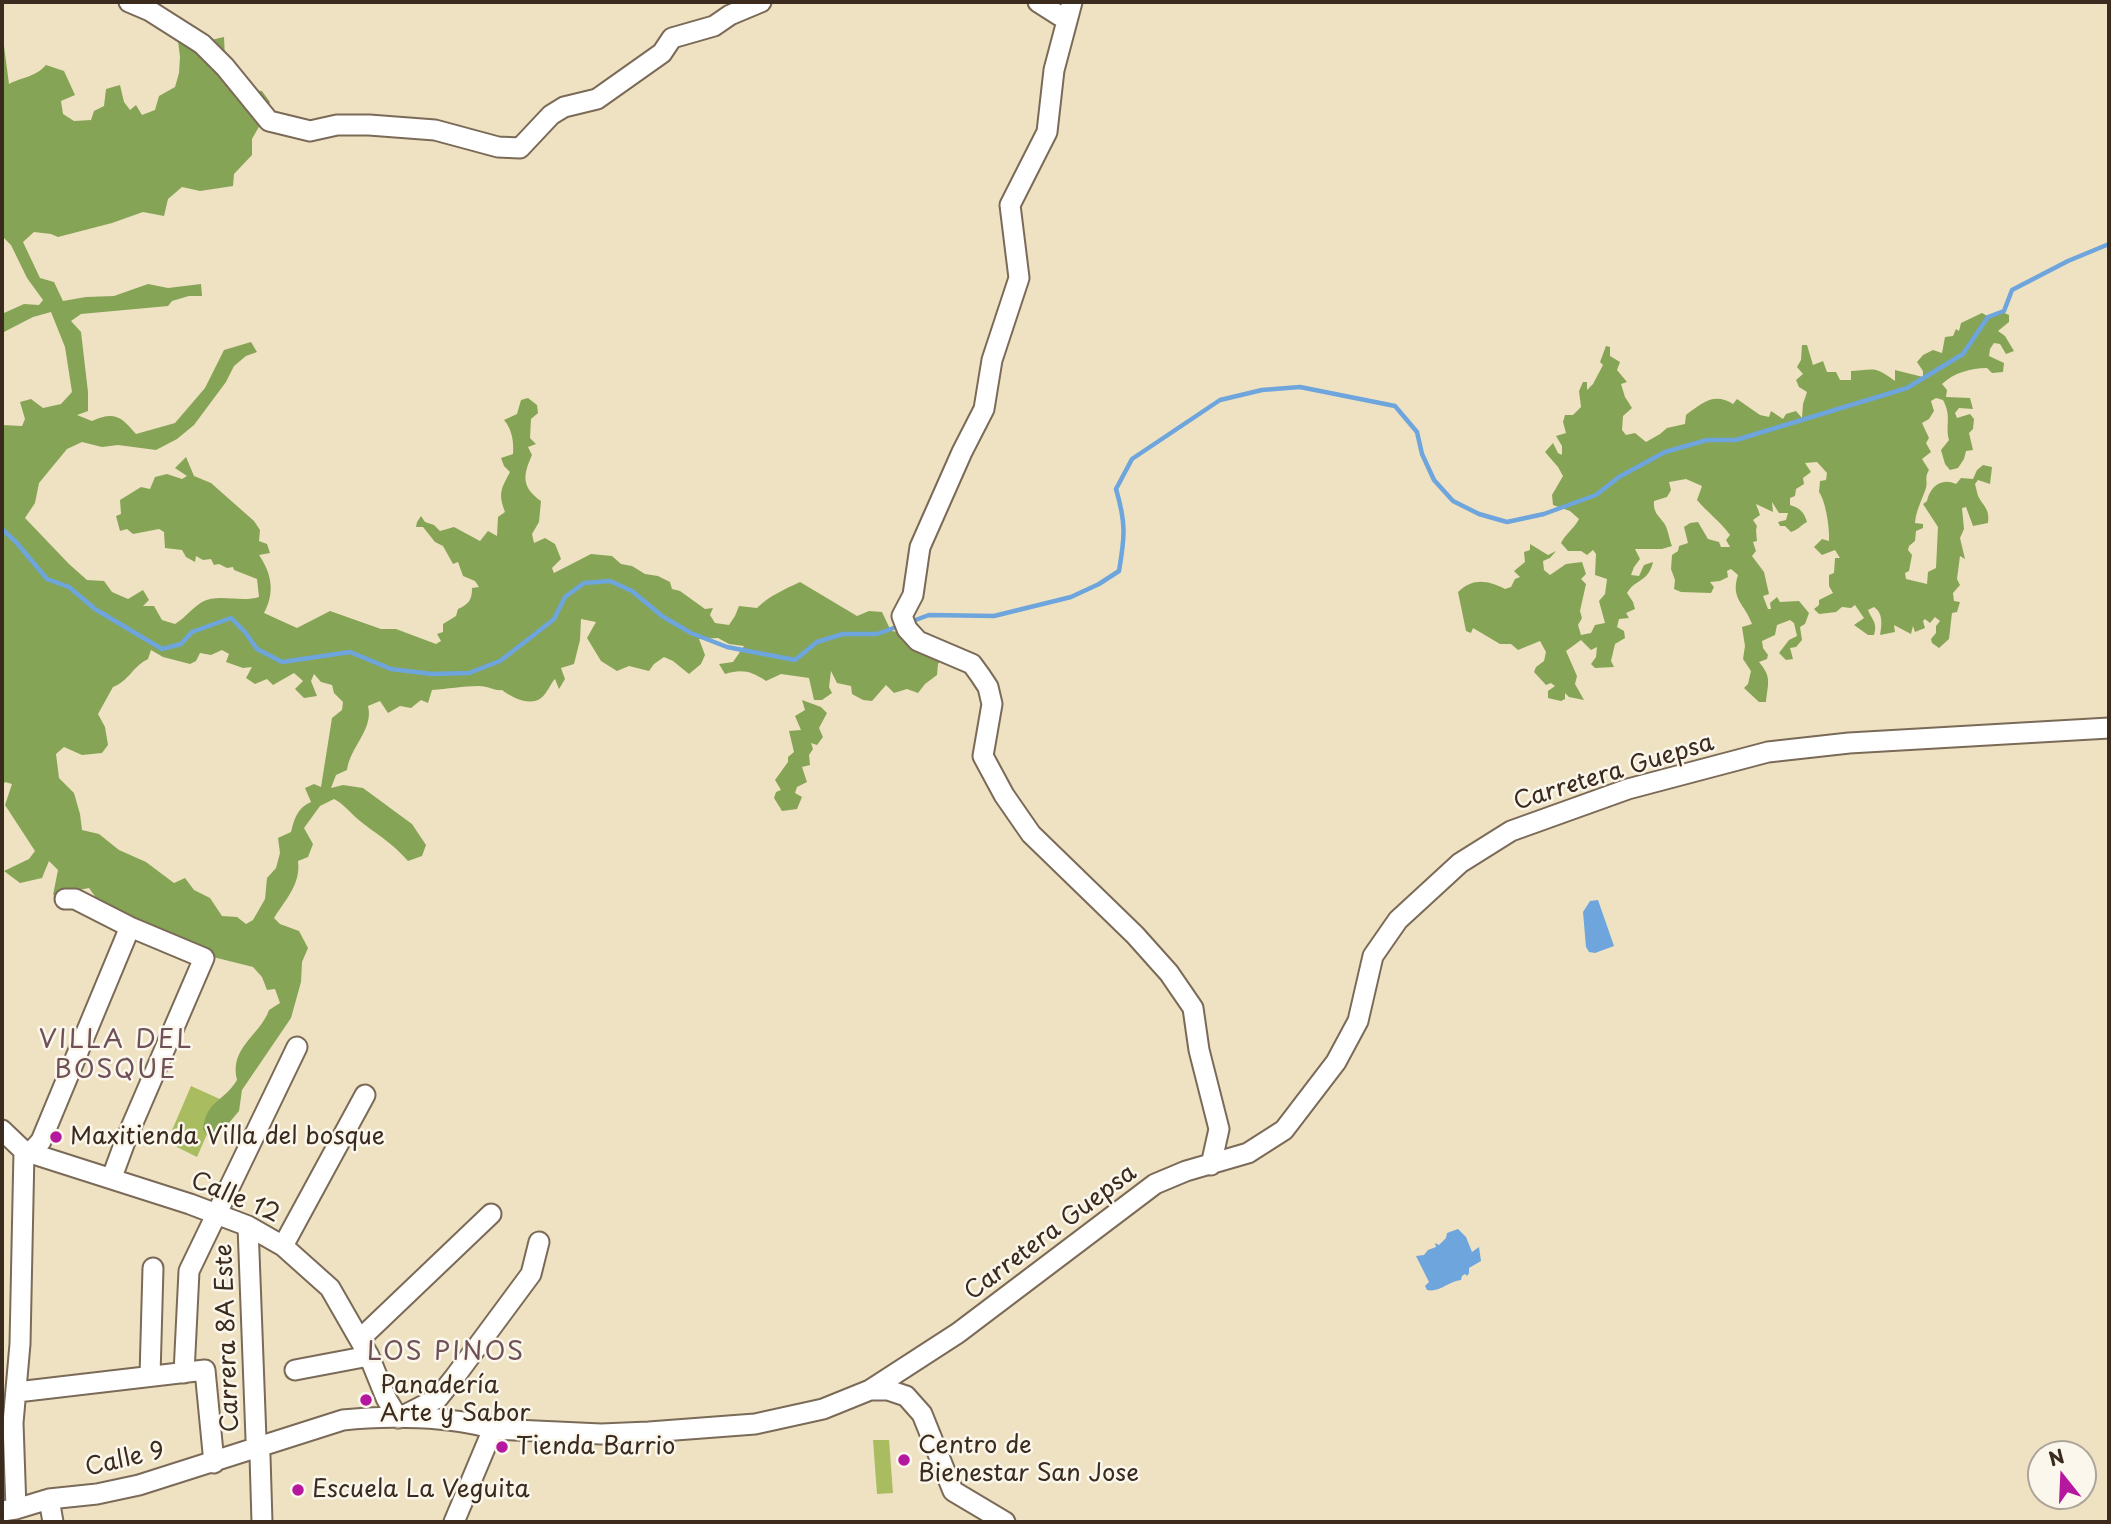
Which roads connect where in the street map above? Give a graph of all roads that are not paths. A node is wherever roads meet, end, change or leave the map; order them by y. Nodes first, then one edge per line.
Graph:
1 (129, 2) edge
2 (761, 2) edge
3 (1038, 2) edge
4 (1070, 9) edge
5 (2109, 728) edge
6 (65, 899) dead end
7 (130, 927) junction
8 (297, 1047) dead end
9 (365, 1095) dead end
10 (2, 1130) edge
11 (28, 1151) junction
12 (1211, 1165) junction
13 (112, 1177) junction
14 (218, 1214) junction
15 (491, 1214) dead end
16 (248, 1226) junction
17 (539, 1242) dead end
18 (283, 1246) junction
19 (153, 1268) dead end
20 (364, 1347) junction
21 (295, 1370) dead end
22 (184, 1373) junction
23 (150, 1377) junction
24 (870, 1390) junction
25 (17, 1392) junction
26 (398, 1418) junction
27 (493, 1429) junction
28 (257, 1448) junction
29 (214, 1463) junction
30 (49, 1499) junction
31 (7, 1513) edge
32 (53, 1522) edge
33 (262, 1522) edge
34 (454, 1522) edge
35 (1005, 1522) edge

1 - 2 street
3 - 4 street
4 - 12 street
5 - 12 street, Carretera Guepsa
6 - 7 street
7 - 11 street
7 - 13 street
8 - 14 street
9 - 18 street
10 - 11 street, Calle 12
11 - 13 street, Calle 12
11 - 25 street
12 - 24 street, Carretera Guepsa
13 - 14 street, Calle 12
14 - 16 street, Calle 12
14 - 22 street
15 - 20 street
16 - 18 street, Calle 12
16 - 28 street, Carrera 8A Este
17 - 26 street
18 - 20 street, Calle 12
19 - 23 street
20 - 21 street
20 - 26 street, Calle 12
22 - 23 street
22 - 29 street
23 - 25 street
24 - 27 street, Carretera Guepsa
24 - 35 street
25 - 31 street
26 - 27 street
26 - 28 street, Calle 9
27 - 34 street
28 - 29 street, Calle 9
28 - 33 street, Carrera 8A Este
29 - 30 street, Calle 9
30 - 31 street, Calle 9
30 - 32 street

